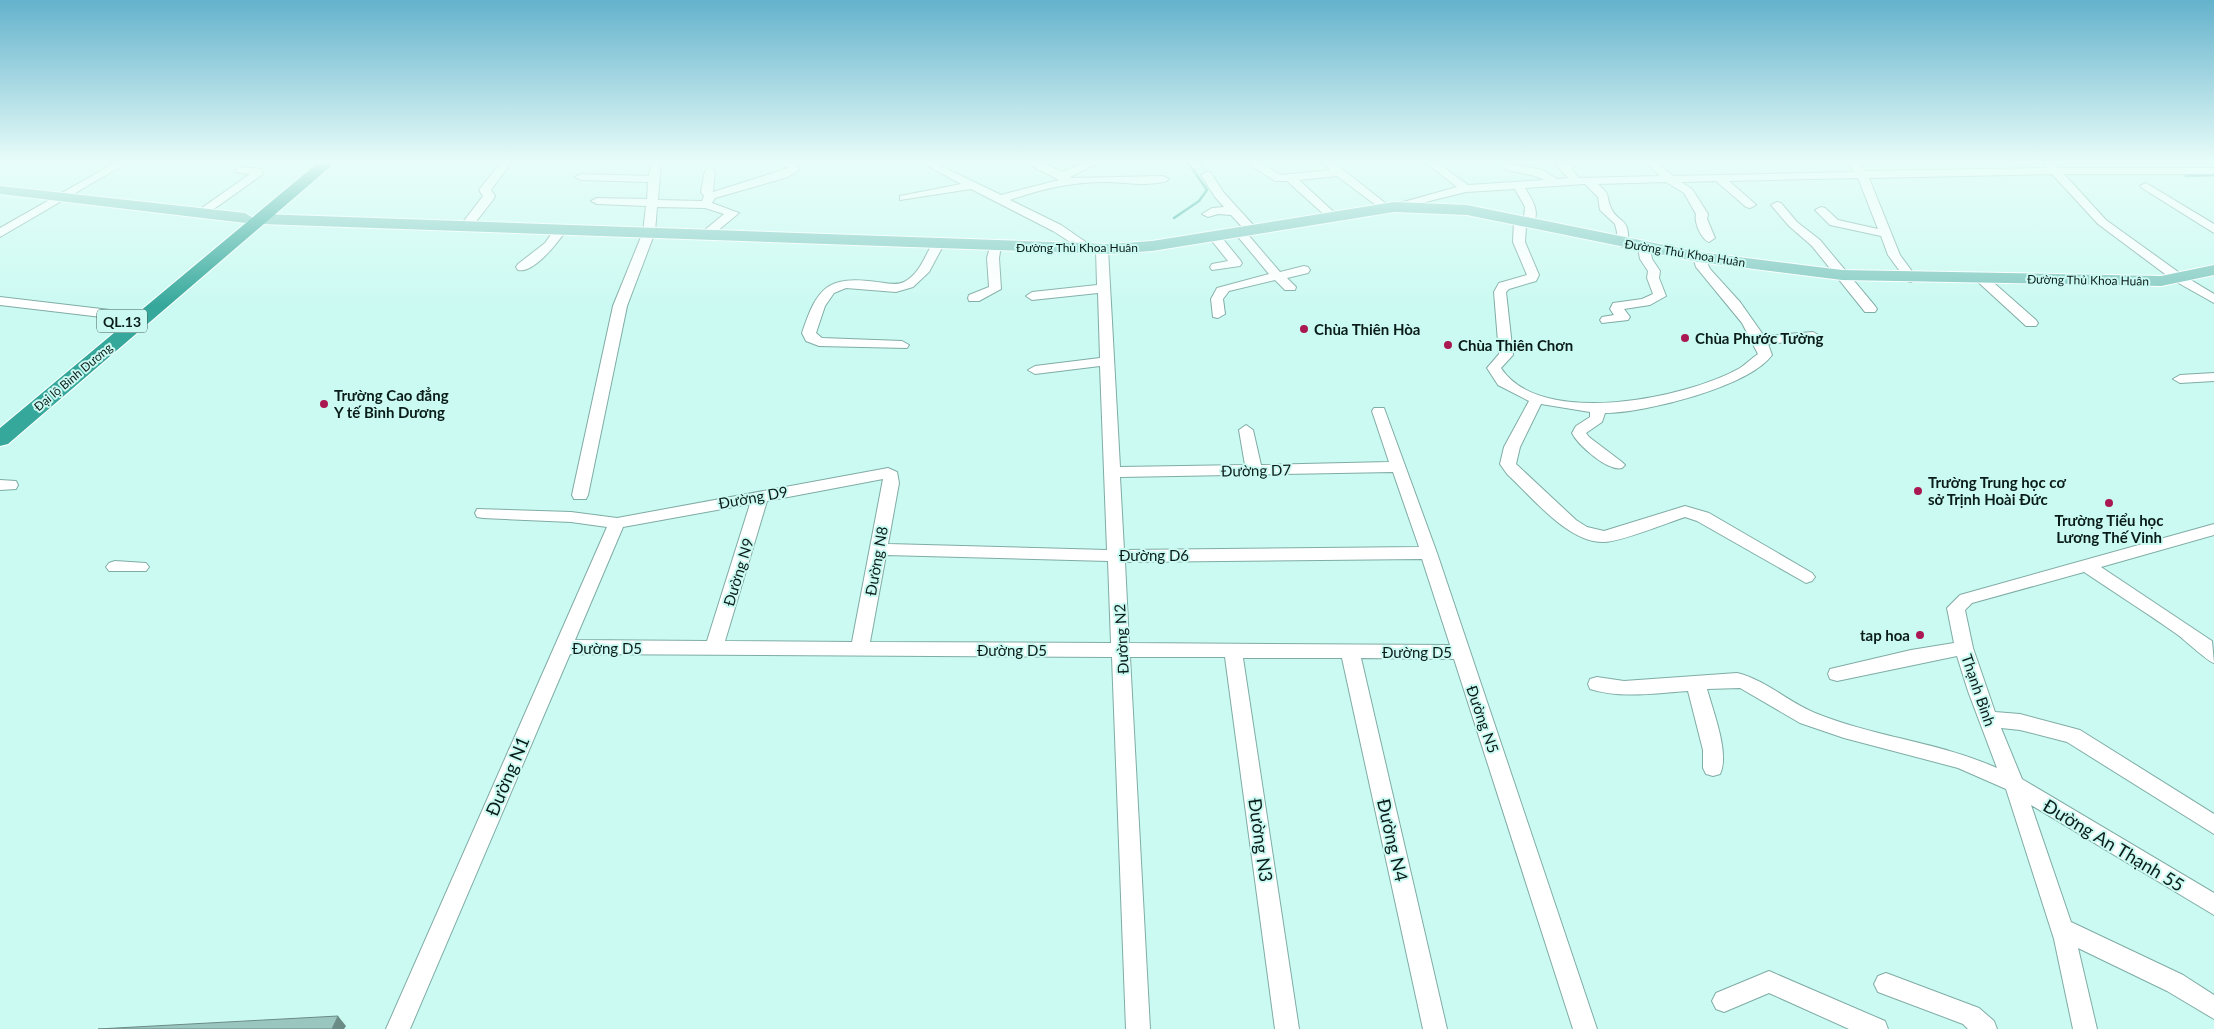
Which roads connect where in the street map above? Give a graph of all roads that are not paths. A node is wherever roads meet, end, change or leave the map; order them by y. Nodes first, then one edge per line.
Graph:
1 (41, 209) edge
2 (160, 209) edge
3 (207, 209) edge
4 (264, 209) edge
5 (266, 209) edge
6 (480, 209) edge
7 (651, 209) edge
8 (725, 209) edge
9 (1020, 209) edge
10 (1232, 209) edge
11 (1324, 209) edge
12 (1383, 209) edge
13 (1429, 209) edge
14 (1530, 209) edge
15 (1606, 209) edge
16 (1698, 209) edge
17 (1780, 209) edge
18 (1876, 209) edge
19 (2090, 209) edge
20 (2182, 209) edge
21 (1821, 210) dead end
22 (1235, 212) junction
23 (200, 214) junction
24 (1208, 214) dead end
25 (1333, 217) junction
26 (253, 219) junction
27 (1525, 222) junction
28 (466, 226) junction
29 (561, 229) junction
30 (2214, 229) edge
31 (649, 232) junction
32 (1246, 232) junction
33 (0, 233) edge
34 (706, 234) junction
35 (1886, 234) junction
36 (1214, 236) junction
37 (1709, 238) dead end
38 (1622, 242) junction
39 (938, 244) junction
40 (995, 246) junction
41 (1644, 247) junction
42 (1096, 249) junction
43 (1699, 257) junction
44 (1216, 267) dead end
45 (522, 268) dead end
46 (1304, 270) dead end
47 (2214, 270) edge
48 (1842, 275) junction
49 (1276, 276) junction
50 (2177, 277) junction
51 (1911, 278) junction
52 (1982, 279) junction
53 (1104, 288) junction
54 (1290, 288) dead end
55 (1032, 296) dead end
56 (974, 298) dead end
57 (2214, 299) edge
58 (0, 301) edge
59 (1870, 309) dead end
60 (1218, 314) dead end
61 (128, 316) junction
62 (1607, 320) dead end
63 (2031, 323) dead end
64 (1813, 336) dead end
65 (1759, 341) junction
66 (902, 345) dead end
67 (1108, 361) junction
68 (1034, 370) dead end
69 (2214, 377) edge
70 (2180, 379) dead end
71 (1537, 399) junction
72 (1598, 409) junction
73 (1379, 410) dead end
74 (0, 424) edge
75 (1246, 430) dead end
76 (0, 439) edge
77 (1617, 465) dead end
78 (1398, 467) junction
79 (1254, 470) junction
80 (1113, 472) junction
81 (889, 474) joint
82 (580, 495) dead end
83 (760, 496) junction
84 (483, 513) dead end
85 (617, 523) junction
86 (2214, 529) edge
87 (878, 549) junction
88 (1429, 553) junction
89 (1117, 556) junction
90 (2086, 565) junction
91 (114, 567) dead end
92 (140, 567) dead end
93 (1806, 577) dead end
94 (562, 647) junction
95 (714, 648) junction
96 (1964, 648) junction
97 (860, 649) junction
98 (1121, 650) junction
99 (1233, 651) junction
100 (1350, 651) junction
101 (1461, 652) junction
102 (2214, 656) edge
103 (1837, 674) dead end
104 (1696, 683) junction
105 (1597, 684) dead end
106 (1988, 719) junction
107 (1713, 768) dead end
108 (2014, 784) junction
109 (2214, 825) edge
110 (2214, 905) edge
111 (2060, 928) junction
112 (1886, 984) dead end
113 (1724, 1001) dead end
114 (2214, 1008) edge
115 (398, 1029) edge
116 (1138, 1029) edge
117 (1287, 1029) edge
118 (1435, 1029) edge
119 (1585, 1029) edge
120 (1876, 1029) edge
121 (1985, 1029) edge
122 (2085, 1029) edge

1 - 33 street
2 - 23 main road, Đường Thủ Khoa Huân
3 - 23 street
4 - 26 highway, Đại lộ Bình Dương / QL.13
5 - 26 highway, Đại lộ Bình Dương / QL.13
6 - 28 street
7 - 31 street
8 - 34 street
9 - 42 street
10 - 22 street
11 - 25 street
12 - 25 main road, Đường Thủ Khoa Huân
13 - 27 main road, Đường Thủ Khoa Huân
14 - 27 street
15 - 38 street
16 - 37 street
17 - 48 street
18 - 35 street
19 - 50 street
20 - 30 street
21 - 35 street
22 - 24 street
22 - 32 street
23 - 26 main road, Đường Thủ Khoa Huân
25 - 32 main road, Đường Thủ Khoa Huân
26 - 28 main road, Đường Thủ Khoa Huân
26 - 61 highway, Đại lộ Bình Dương / QL.13
26 - 76 highway, Đại lộ Bình Dương / QL.13
27 - 38 main road, Đường Thủ Khoa Huân
27 - 71 street
28 - 29 main road, Đường Thủ Khoa Huân
29 - 31 main road, Đường Thủ Khoa Huân
29 - 45 street
31 - 34 main road, Đường Thủ Khoa Huân
31 - 82 street
32 - 36 main road, Đường Thủ Khoa Huân
32 - 49 street
34 - 39 main road, Đường Thủ Khoa Huân
35 - 51 street
36 - 42 main road, Đường Thủ Khoa Huân
36 - 44 street
38 - 41 main road, Đường Thủ Khoa Huân
39 - 40 main road, Đường Thủ Khoa Huân
39 - 66 street
40 - 42 main road, Đường Thủ Khoa Huân
40 - 56 street
41 - 43 main road, Đường Thủ Khoa Huân
41 - 62 street
42 - 53 street, Đường N2
43 - 48 main road, Đường Thủ Khoa Huân
43 - 65 street
46 - 49 street
47 - 50 main road, Đường Thủ Khoa Huân
48 - 51 main road, Đường Thủ Khoa Huân
48 - 59 street
49 - 54 street
49 - 60 street
50 - 52 main road, Đường Thủ Khoa Huân
50 - 57 street
51 - 52 main road, Đường Thủ Khoa Huân
52 - 63 street
53 - 55 street
53 - 67 street, Đường N2
58 - 61 street
61 - 74 highway, Đại lộ Bình Dương / QL.13
64 - 65 street
65 - 72 street
67 - 68 street
67 - 80 street, Đường N2
69 - 70 street
71 - 72 street
71 - 93 street
72 - 77 street
73 - 78 street, Đường N5
75 - 79 street
78 - 79 street, Đường D7
78 - 88 street, Đường N5
79 - 80 street, Đường D7
80 - 89 street, Đường N2
81 - 83 street, Đường D9
81 - 87 street, Đường N8
83 - 85 street, Đường D9
83 - 95 street, Đường N9
84 - 85 street, Đường D9
85 - 94 street, Đường N1
86 - 90 street, Thạnh Bình
87 - 89 street, Đường D6
87 - 97 street, Đường N8
88 - 89 street, Đường D6
88 - 101 street, Đường N5
89 - 98 street, Đường N2
90 - 96 street, Thạnh Bình
90 - 102 street
91 - 92 street
94 - 95 street, Đường D5
94 - 115 street, Đường N1
95 - 97 street, Đường D5
96 - 103 street
96 - 106 street, Thạnh Bình
97 - 98 street, Đường D5
98 - 99 street, Đường D5
98 - 116 street, Đường N2
99 - 100 street, Đường D5
99 - 117 street, Đường N3
100 - 101 street, Đường D5
100 - 118 street, Đường N4
101 - 119 street, Đường N5
104 - 105 street, Đường An Thạnh 55
104 - 107 street
104 - 108 street, Đường An Thạnh 55
106 - 108 street, Thạnh Bình
106 - 109 street
108 - 110 street, Đường An Thạnh 55
108 - 111 street, Thạnh Bình
111 - 114 street
111 - 122 street, Thạnh Bình
112 - 121 street
113 - 120 street

